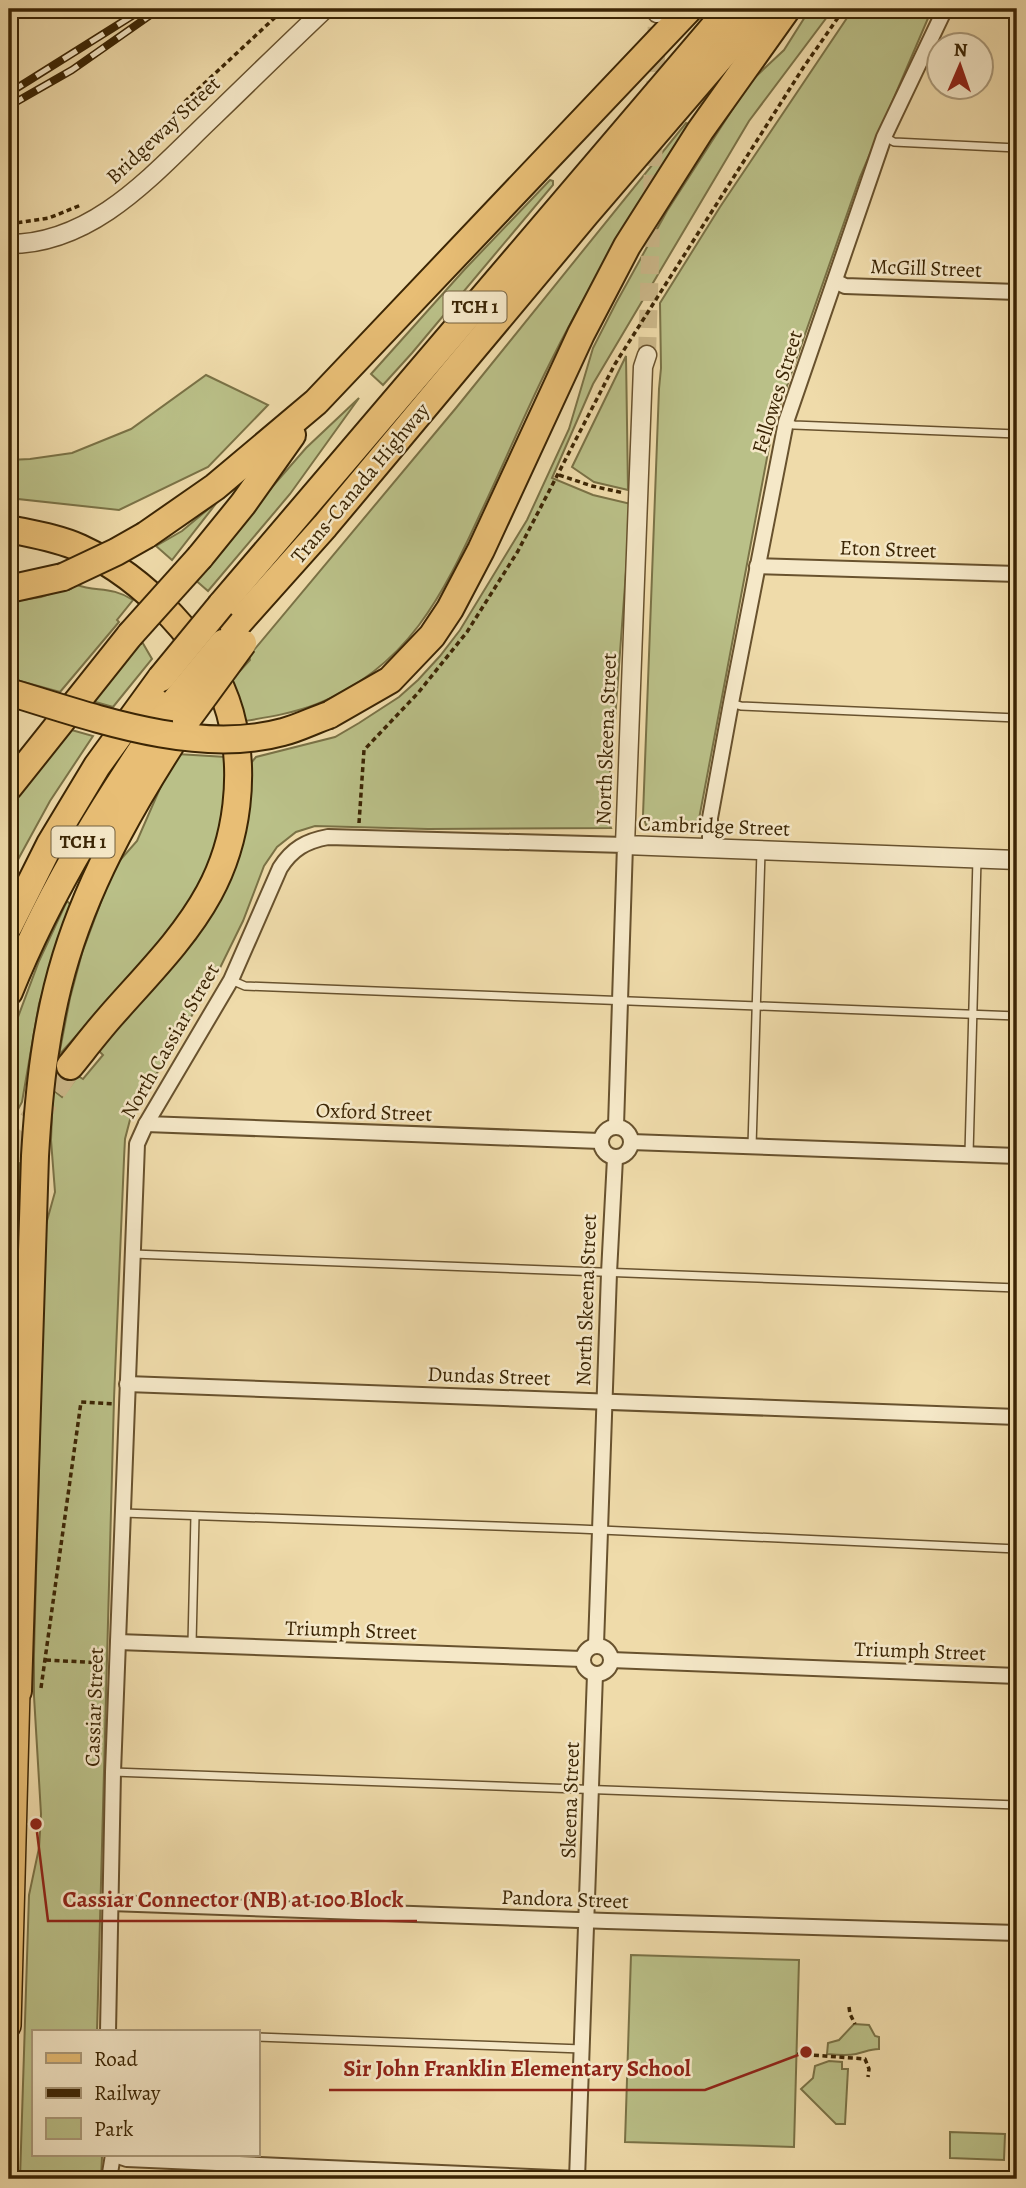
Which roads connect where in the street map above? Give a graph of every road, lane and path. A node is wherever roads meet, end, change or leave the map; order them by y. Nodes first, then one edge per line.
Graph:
1 (284, 9) edge
2 (325, 9) edge
3 (689, 9) edge
4 (729, 9) edge
5 (762, 9) edge
6 (787, 9) edge
7 (844, 9) edge
8 (945, 9) edge
9 (884, 137) junction
10 (1017, 148) edge
11 (116, 182) dead end
12 (86, 203) dead end
13 (9, 224) edge
14 (9, 244) edge
15 (835, 281) junction
16 (1017, 292) edge
17 (647, 355) tunnel mouth
18 (316, 402) junction
19 (786, 422) junction
20 (1017, 434) edge
21 (629, 495) dead end
22 (9, 529) edge
23 (757, 566) junction
24 (1017, 573) edge
25 (9, 589) edge
26 (9, 692) edge
27 (731, 703) junction
28 (181, 711) junction
29 (1017, 718) edge
30 (9, 787) edge
31 (625, 845) junction
32 (710, 848) junction
33 (761, 850) junction
34 (288, 856) joint
35 (977, 858) junction
36 (1017, 860) edge
37 (9, 926) edge
38 (231, 980) junction
39 (9, 992) edge
40 (620, 1002) junction
41 (756, 1006) junction
42 (973, 1015) junction
43 (1017, 1016) edge
44 (70, 1066) tunnel mouth
45 (146, 1124) junction
46 (616, 1126) junction
47 (600, 1141) junction
48 (631, 1142) junction
49 (752, 1146) junction
50 (969, 1154) junction
51 (1017, 1156) edge
52 (615, 1158) junction
53 (132, 1254) junction
54 (609, 1273) junction
55 (1017, 1288) edge
56 (127, 1384) junction
57 (605, 1402) junction
58 (114, 1404) dead end
59 (1017, 1417) edge
60 (122, 1513) junction
61 (195, 1516) junction
62 (600, 1531) junction
63 (1017, 1549) edge
64 (118, 1642) junction
65 (191, 1645) junction
66 (596, 1645) junction
67 (582, 1659) junction
68 (46, 1660) junction
69 (611, 1660) junction
70 (105, 1663) dead end
71 (595, 1674) junction
72 (1017, 1676) edge
73 (22, 1694) edge
74 (113, 1772) junction
75 (591, 1790) junction
76 (1017, 1805) edge
77 (110, 1903) junction
78 (586, 1921) junction
79 (1017, 1933) edge
80 (849, 2007) dead end
81 (855, 2024) dead end
82 (9, 2026) edge
83 (108, 2030) edge
84 (259, 2037) edge
85 (582, 2049) junction
86 (797, 2054) dead end
87 (868, 2077) dead end
88 (114, 2156) edge
89 (116, 2156) edge
90 (109, 2179) edge
91 (577, 2179) edge

1 - 11 path
2 - 14 street, Bridgeway Street
3 - 18 highway
4 - 37 highway, Trans-Canada Highway / TCH 1, bridge
5 - 28 highway, Trans-Canada Highway / TCH 1, bridge
6 - 26 highway, bridge
7 - 21 path
8 - 9 street, Fellowes Street
9 - 10 lane
9 - 15 street, Fellowes Street
12 - 13 path
15 - 16 street, McGill Street
15 - 19 street, Fellowes Street
17 - 31 street, North Skeena Street
18 - 25 highway, bridge
18 - 30 highway, bridge
19 - 20 lane
19 - 23 street, Fellowes Street
22 - 44 highway
23 - 24 street, Eton Street
23 - 27 street, Fellowes Street
27 - 29 lane
27 - 32 street, Fellowes Street
28 - 39 highway, Trans-Canada Highway / TCH 1
28 - 73 highway
31 - 32 street, Cambridge Street
31 - 34 street, Cambridge Street
31 - 40 street, North Skeena Street
32 - 33 street, Cambridge Street
33 - 35 street, Cambridge Street
33 - 41 lane
34 - 38 street, North Cassiar Street
35 - 36 street, Cambridge Street
35 - 42 lane
38 - 40 lane
38 - 45 street, North Cassiar Street
40 - 41 lane
40 - 46 street, North Skeena Street
41 - 42 lane
41 - 49 lane
42 - 43 lane
42 - 50 lane
45 - 47 street, Oxford Street
45 - 53 street, North Cassiar Street
46 - 47 street
46 - 48 street
47 - 52 street
48 - 49 street
48 - 52 street
49 - 50 street
50 - 51 street
52 - 54 street, North Skeena Street
53 - 54 lane
53 - 56 street, North Cassiar Street
54 - 55 lane
54 - 57 street, North Skeena Street
56 - 57 street, Dundas Street
56 - 60 street, Cassiar Street
57 - 59 street, Dundas Street
57 - 62 street
58 - 68 path
60 - 61 lane
60 - 64 street, Cassiar Street
61 - 62 lane
61 - 65 lane
62 - 63 lane
62 - 66 street
64 - 65 street, Triumph Street
64 - 74 street, Cassiar Street
65 - 67 street, Triumph Street
66 - 67 street
66 - 69 street
67 - 71 street
68 - 70 path
68 - 73 path
69 - 71 street
69 - 72 street, Triumph Street
71 - 75 street, Skeena Street
73 - 82 main road
74 - 75 lane
74 - 77 street, Cassiar Street
75 - 76 lane
75 - 78 street, Skeena Street
77 - 78 street, Pandora Street
77 - 83 street, Cassiar Street
78 - 79 street, Pandora Street
78 - 85 street, Skeena Street
80 - 81 path
84 - 85 lane
85 - 91 street, Skeena Street
86 - 87 path
88 - 90 street
89 - 91 street

